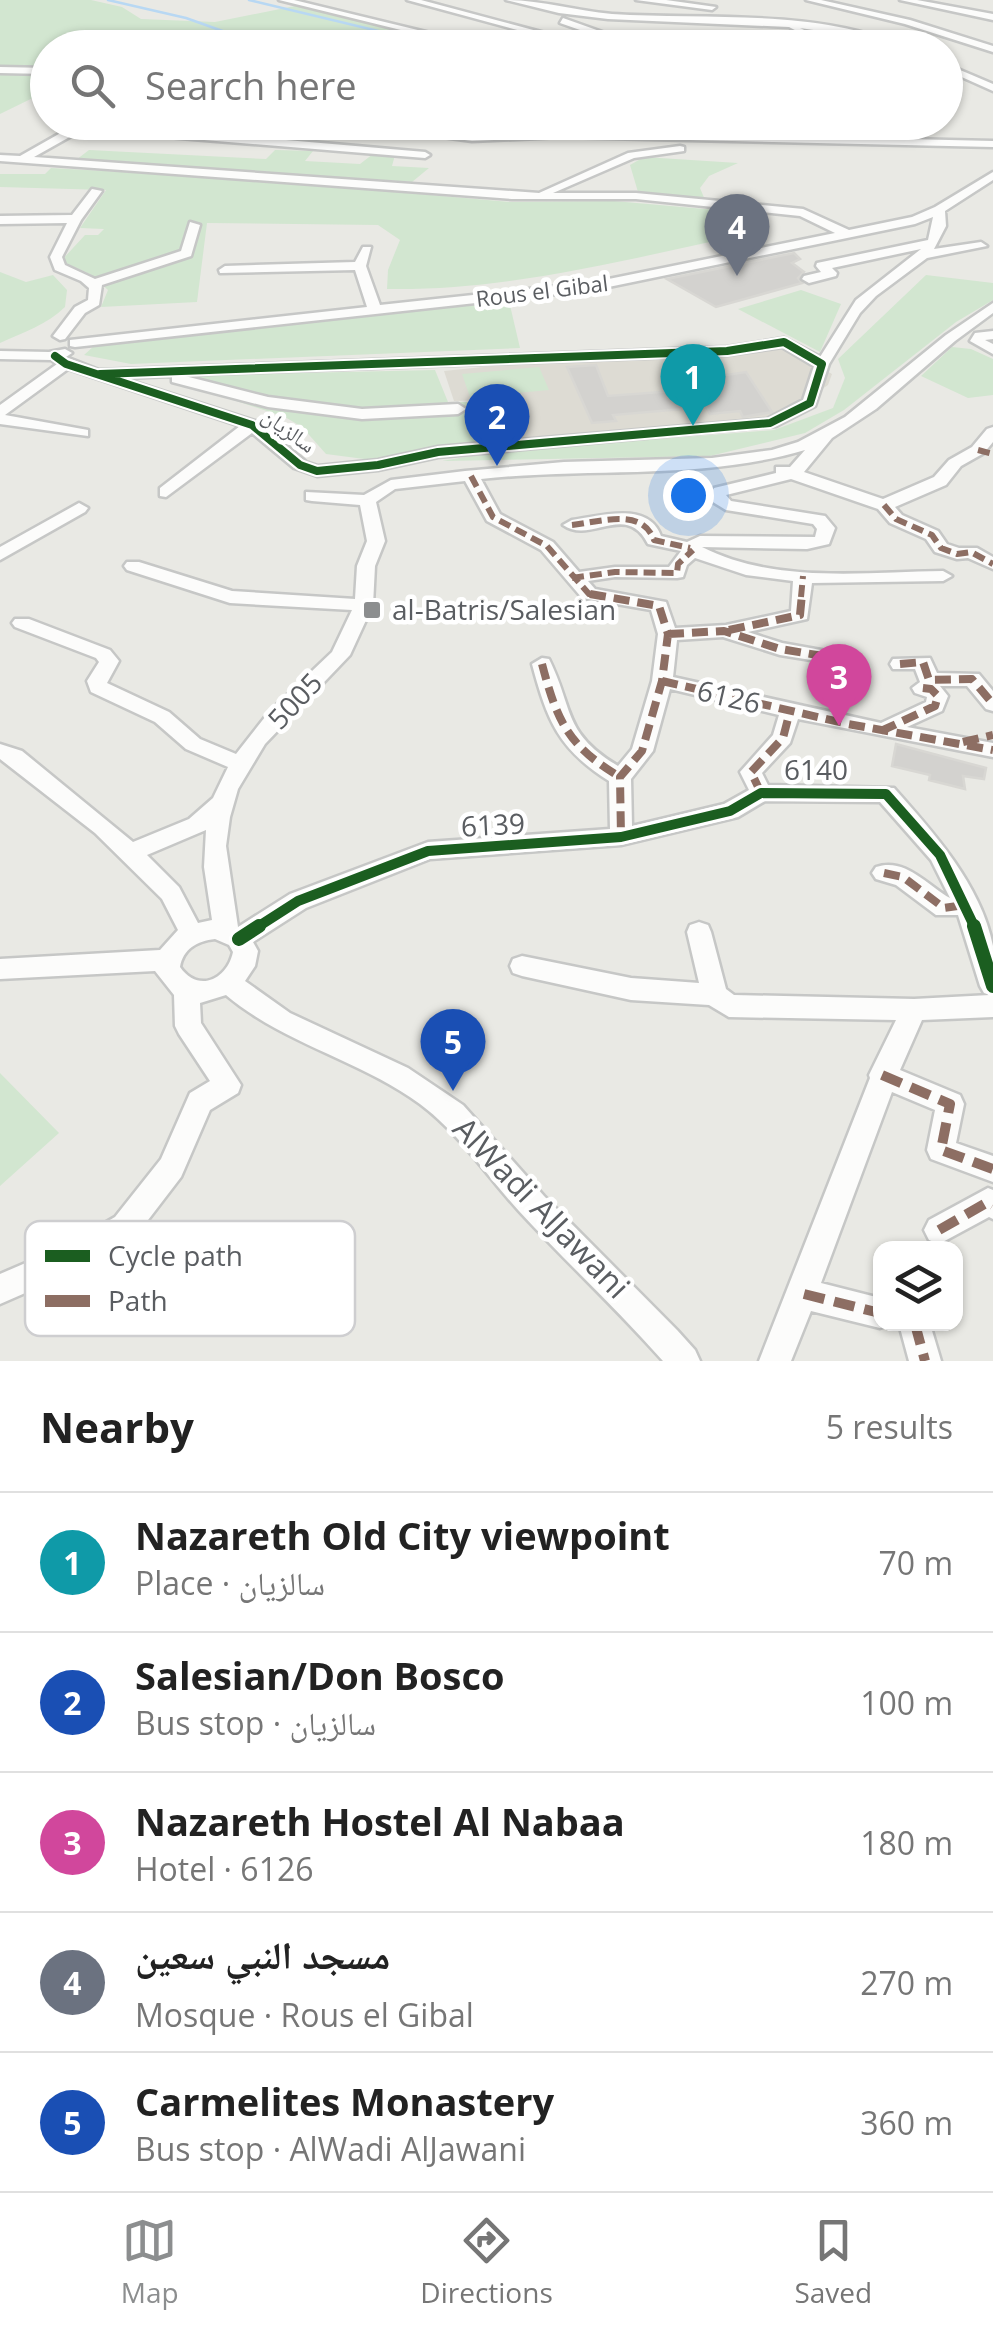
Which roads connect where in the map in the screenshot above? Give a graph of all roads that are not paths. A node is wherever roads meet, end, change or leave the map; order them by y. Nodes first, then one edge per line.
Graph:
1 (283, 0) edge
2 (411, 0) edge
3 (510, 0) edge
4 (640, 0) edge
5 (648, 0) edge
6 (810, 0) edge
7 (908, 1) edge
8 (561, 11) junction
9 (878, 15) junction
10 (993, 17) edge
11 (749, 20) junction
12 (784, 21) junction
13 (837, 27) junction
14 (411, 30) edge
15 (527, 30) edge
16 (587, 30) edge
17 (802, 30) edge
18 (846, 30) edge
19 (929, 30) edge
20 (963, 40) edge
21 (993, 49) edge
22 (0, 70) edge
23 (30, 71) edge
24 (963, 75) edge
25 (993, 88) edge
26 (57, 140) edge
27 (260, 140) edge
28 (821, 140) edge
29 (993, 144) edge
30 (680, 149) dead end
31 (425, 154) dead end
32 (0, 158) edge
33 (20, 161) junction
34 (993, 175) edge
35 (96, 191) dead end
36 (539, 197) junction
37 (939, 210) junction
38 (0, 220) edge
39 (75, 220) junction
40 (194, 225) dead end
41 (848, 234) junction
42 (932, 243) junction
43 (981, 246) dead end
44 (368, 250) dead end
45 (270, 251) dead end
46 (920, 255) junction
47 (360, 266) junction
48 (270, 269) junction
49 (226, 270) dead end
50 (809, 279) dead end
51 (93, 284) junction
52 (993, 307) edge
53 (374, 308) junction
54 (993, 334) edge
55 (60, 336) junction
56 (36, 343) junction
57 (76, 344) junction
58 (993, 350) edge
59 (0, 355) edge
60 (60, 360) junction
61 (822, 364) junction
62 (100, 374) junction
63 (156, 374) junction
64 (458, 409) dead end
65 (0, 416) edge
66 (252, 425) junction
67 (993, 432) edge
68 (82, 433) dead end
69 (826, 435) junction
70 (986, 452) edge
71 (378, 465) junction
72 (702, 465) junction
73 (794, 473) junction
74 (471, 476) junction
75 (391, 484) junction
76 (166, 492) dead end
77 (312, 496) dead end
78 (367, 500) junction
79 (884, 505) junction
80 (79, 508) dead end
81 (572, 525) dead end
82 (692, 549) junction
83 (0, 555) edge
84 (993, 564) edge
85 (134, 566) dead end
86 (803, 576) junction
87 (943, 576) dead end
88 (572, 578) junction
89 (364, 606) junction
90 (22, 623) dead end
91 (724, 631) junction
92 (668, 634) junction
93 (842, 660) dead end
94 (542, 664) dead end
95 (900, 664) dead end
96 (662, 681) junction
97 (922, 688) dead end
98 (993, 704) edge
99 (790, 712) junction
100 (881, 731) junction
101 (993, 735) edge
102 (958, 743) junction
103 (993, 750) edge
104 (0, 751) edge
105 (238, 763) junction
106 (620, 777) junction
107 (762, 792) junction
108 (220, 804) junction
109 (620, 837) junction
110 (130, 853) junction
111 (884, 873) dead end
112 (965, 905) junction
113 (699, 932) dead end
114 (192, 934) junction
115 (233, 935) junction
116 (168, 960) junction
117 (522, 966) dead end
118 (0, 969) edge
119 (230, 983) junction
120 (993, 986) edge
121 (186, 990) junction
122 (715, 995) junction
123 (993, 1006) edge
124 (914, 1010) junction
125 (882, 1075) junction
126 (993, 1170) edge
127 (993, 1206) edge
128 (130, 1221) edge
129 (939, 1230) dead end
130 (25, 1279) edge
131 (0, 1290) edge
132 (804, 1294) junction
133 (873, 1311) edge
134 (917, 1331) edge
135 (684, 1361) edge
136 (775, 1361) edge
137 (925, 1361) edge

1 - 14 street
2 - 15 street
3 - 8 street
4 - 5 street
5 - 11 street
6 - 9 street
7 - 9 street
7 - 10 street
8 - 11 street
8 - 16 street
9 - 13 street
9 - 19 street
11 - 12 street
12 - 13 street
12 - 17 street
13 - 18 street
20 - 21 street
22 - 23 street
24 - 25 street
26 - 33 street
27 - 31 street
28 - 29 street
30 - 36 street
32 - 33 street
33 - 36 street
34 - 37 street, Rous el Gibal
35 - 39 street
36 - 41 street
37 - 41 street, Rous el Gibal
37 - 42 street
38 - 39 street
39 - 51 street
40 - 51 street
41 - 53 street, Rous el Gibal
42 - 46 street, سالزيان
42 - 50 street
43 - 46 street
44 - 47 street
45 - 48 street
46 - 61 street, سالزيان
47 - 48 street
47 - 53 street
48 - 49 street
51 - 55 street
52 - 69 street
53 - 57 street, Rous el Gibal
54 - 58 street
55 - 56 street
55 - 57 street
56 - 59 street
56 - 60 street, سالزيان
57 - 60 street
60 - 62 street, سالزيان
60 - 65 street
61 - 63 street
61 - 71 street, سالزيان
62 - 63 street
62 - 66 street, سالزيان
63 - 64 street
65 - 68 street
66 - 71 street, سالزيان
66 - 76 street
67 - 70 street
69 - 72 street
69 - 73 street
70 - 79 street
71 - 75 street
72 - 73 street
72 - 74 street
73 - 79 street
73 - 82 street
74 - 75 street
74 - 88 street
75 - 78 street
77 - 78 street
78 - 89 street, 5005
79 - 84 street
80 - 83 street
81 - 82 street
82 - 86 street
82 - 88 street
85 - 89 street
86 - 87 street
86 - 91 street
88 - 92 street
89 - 105 street, 5005
90 - 105 street
91 - 92 street
91 - 93 street
92 - 96 street, 6126
94 - 106 street
95 - 98 street
96 - 99 street, 6126
96 - 106 street
97 - 100 street
99 - 100 street, 6126
99 - 107 street
100 - 102 street, 6126
101 - 102 street
102 - 103 street, 6126
104 - 110 street
105 - 108 street, 5005
106 - 109 street
107 - 109 street, 6139
107 - 112 street, 6140
108 - 110 street
108 - 115 street, 5005
109 - 115 street, 6139
110 - 114 street
111 - 112 street
112 - 120 street, 6140
113 - 122 street
114 - 115 street
114 - 116 street
115 - 119 street
116 - 118 street
116 - 121 street
117 - 122 street
119 - 121 street
119 - 135 street, AlWadi AlJawani
121 - 128 street
122 - 124 street
123 - 124 street
124 - 125 street
125 - 126 street
125 - 132 street
127 - 129 street
130 - 131 street
132 - 133 street
132 - 136 street
134 - 137 street

